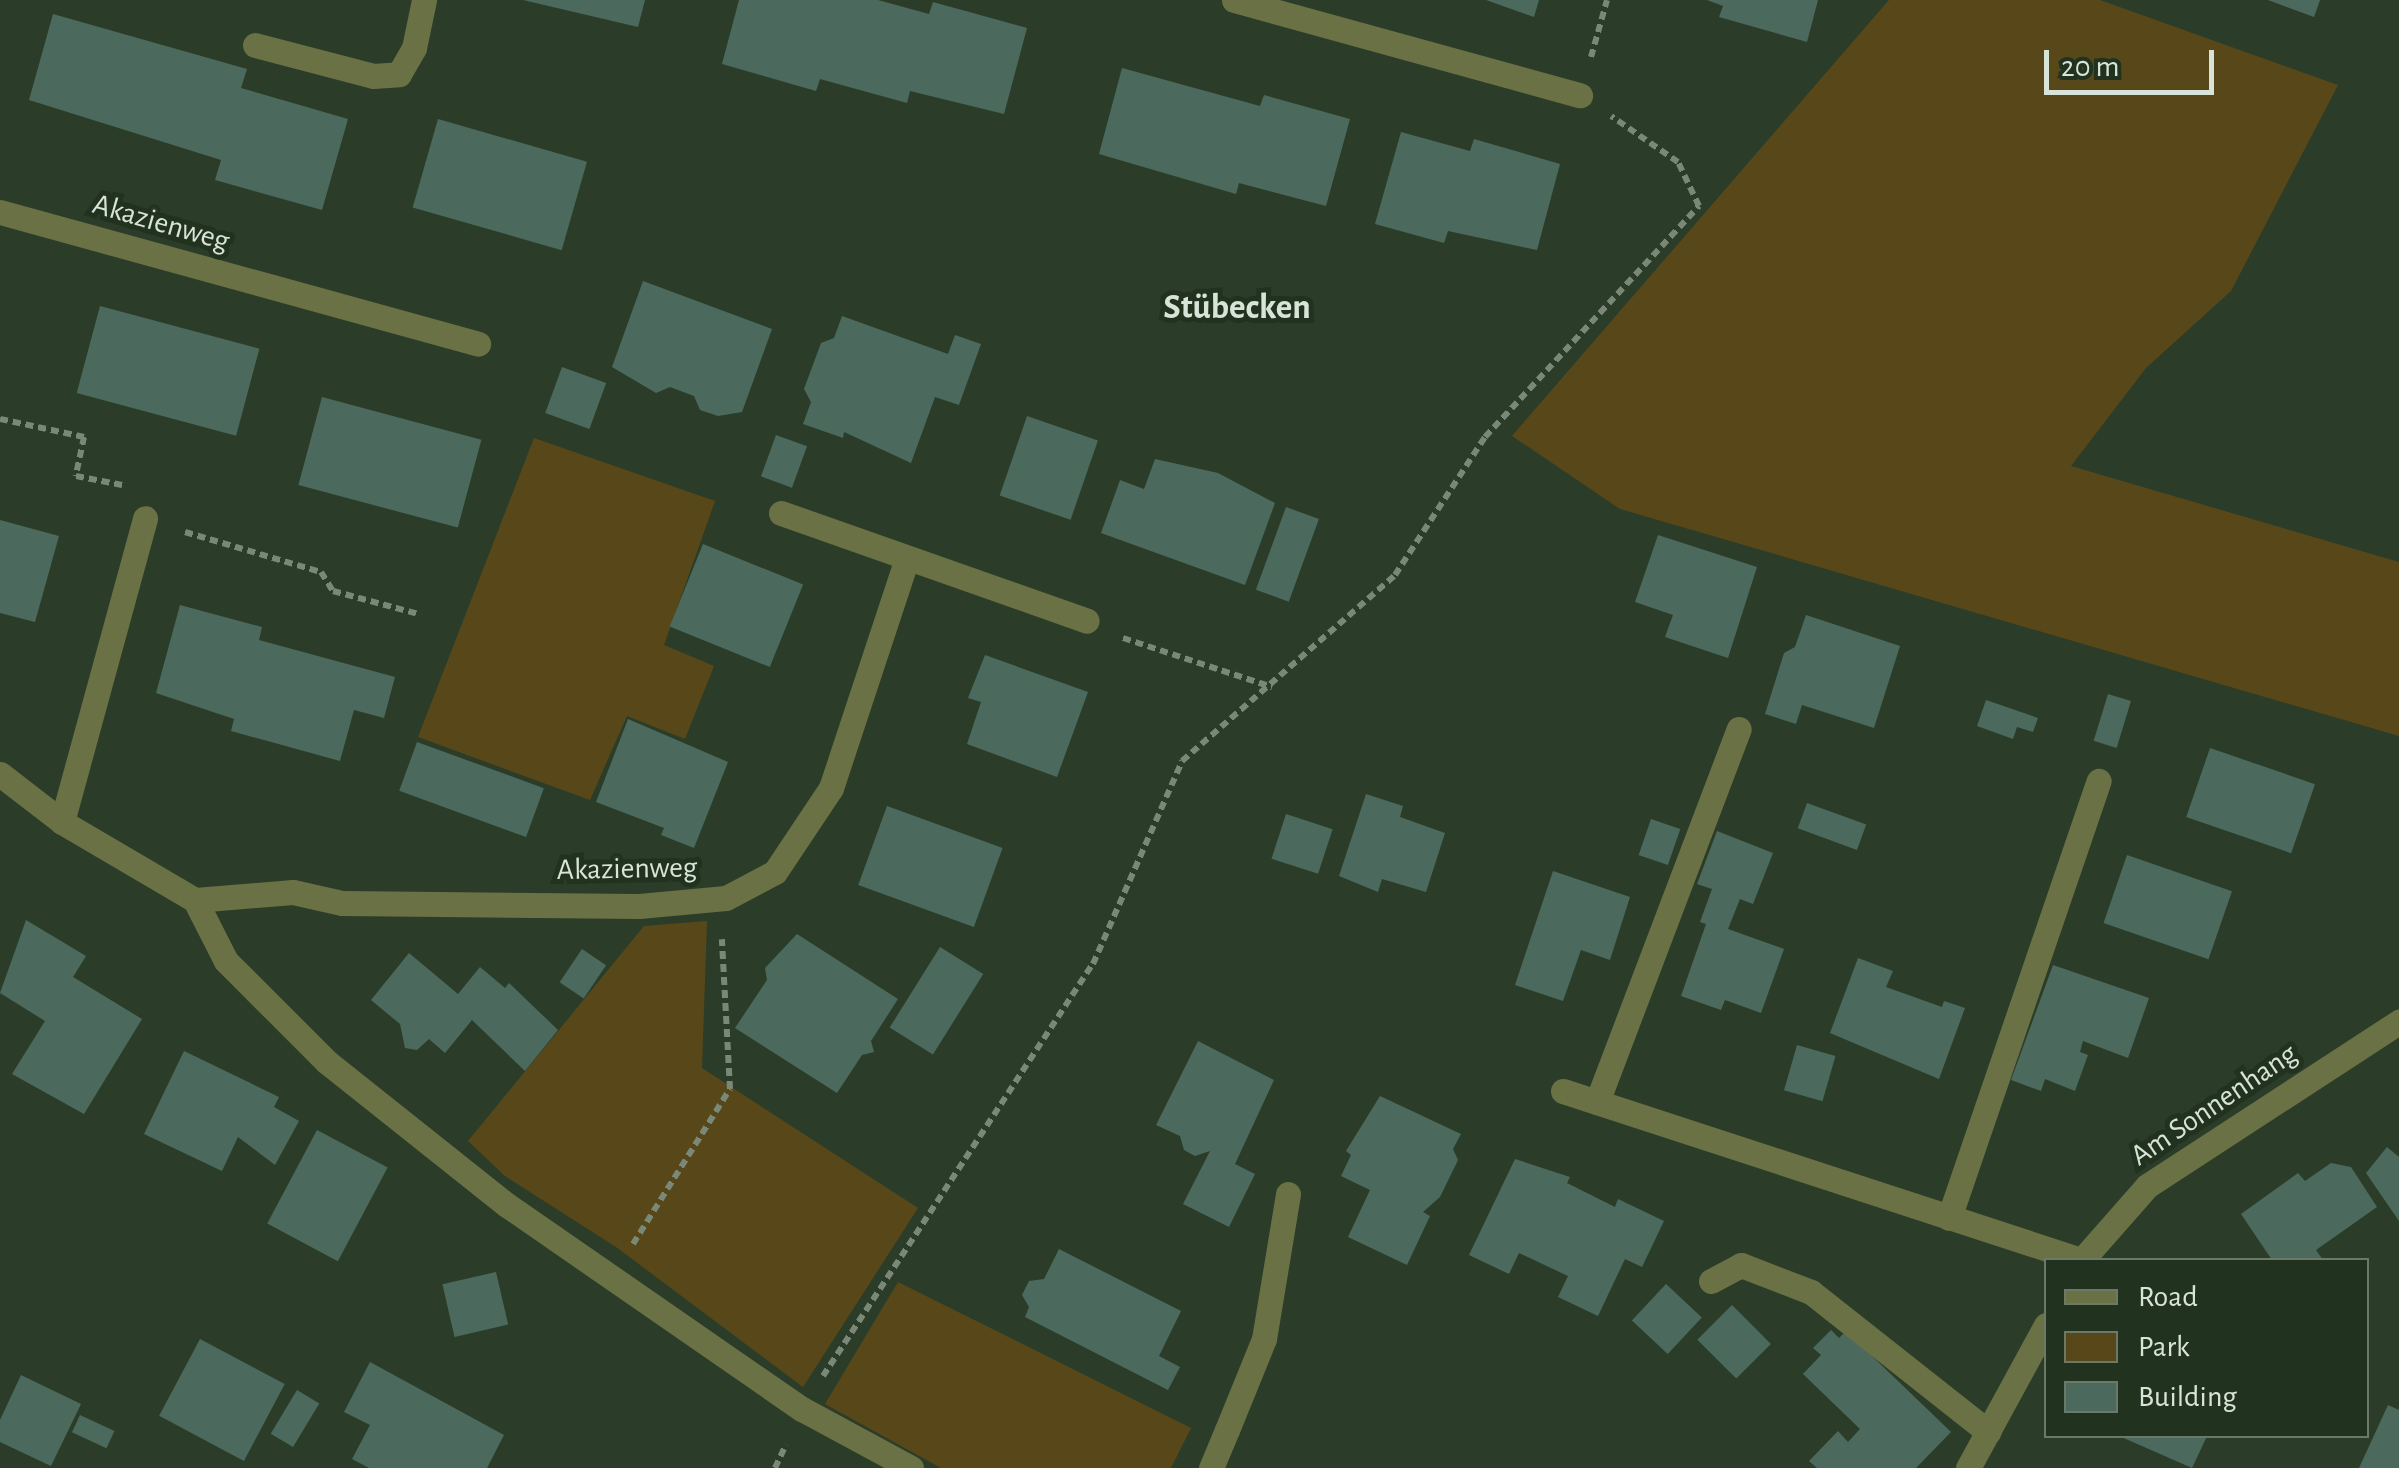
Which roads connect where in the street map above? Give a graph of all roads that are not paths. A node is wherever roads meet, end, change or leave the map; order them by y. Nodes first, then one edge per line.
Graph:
1 (424, 0) edge
2 (1234, 0) edge
3 (255, 45) dead end
4 (1580, 94) road end
5 (0, 212) edge
6 (478, 344) dead end
7 (781, 514) dead end
8 (145, 518) road end
9 (906, 561) junction
10 (1087, 621) road end
11 (1739, 728) dead end
12 (0, 774) edge
13 (2099, 781) dead end
14 (62, 822) junction
15 (195, 900) junction
16 (2399, 1022) edge
17 (1564, 1091) dead end
18 (1597, 1102) junction
19 (1288, 1194) dead end
20 (1949, 1218) junction
21 (2076, 1258) edge
22 (2084, 1258) edge
23 (1711, 1281) dead end
24 (2044, 1329) edge
25 (1988, 1432) junction
26 (910, 1468) edge
27 (1211, 1468) edge
28 (1968, 1468) edge

1 - 3 street
2 - 4 street
5 - 6 street, Akazienweg
7 - 9 street
8 - 14 street
9 - 10 street
9 - 15 street, Akazienweg
11 - 18 street
12 - 14 street
13 - 20 street
14 - 15 street
15 - 26 street
16 - 22 street, Am Sonnenhang
17 - 18 street
18 - 20 street
19 - 27 street
20 - 21 street
23 - 25 street
24 - 25 street
25 - 28 street

